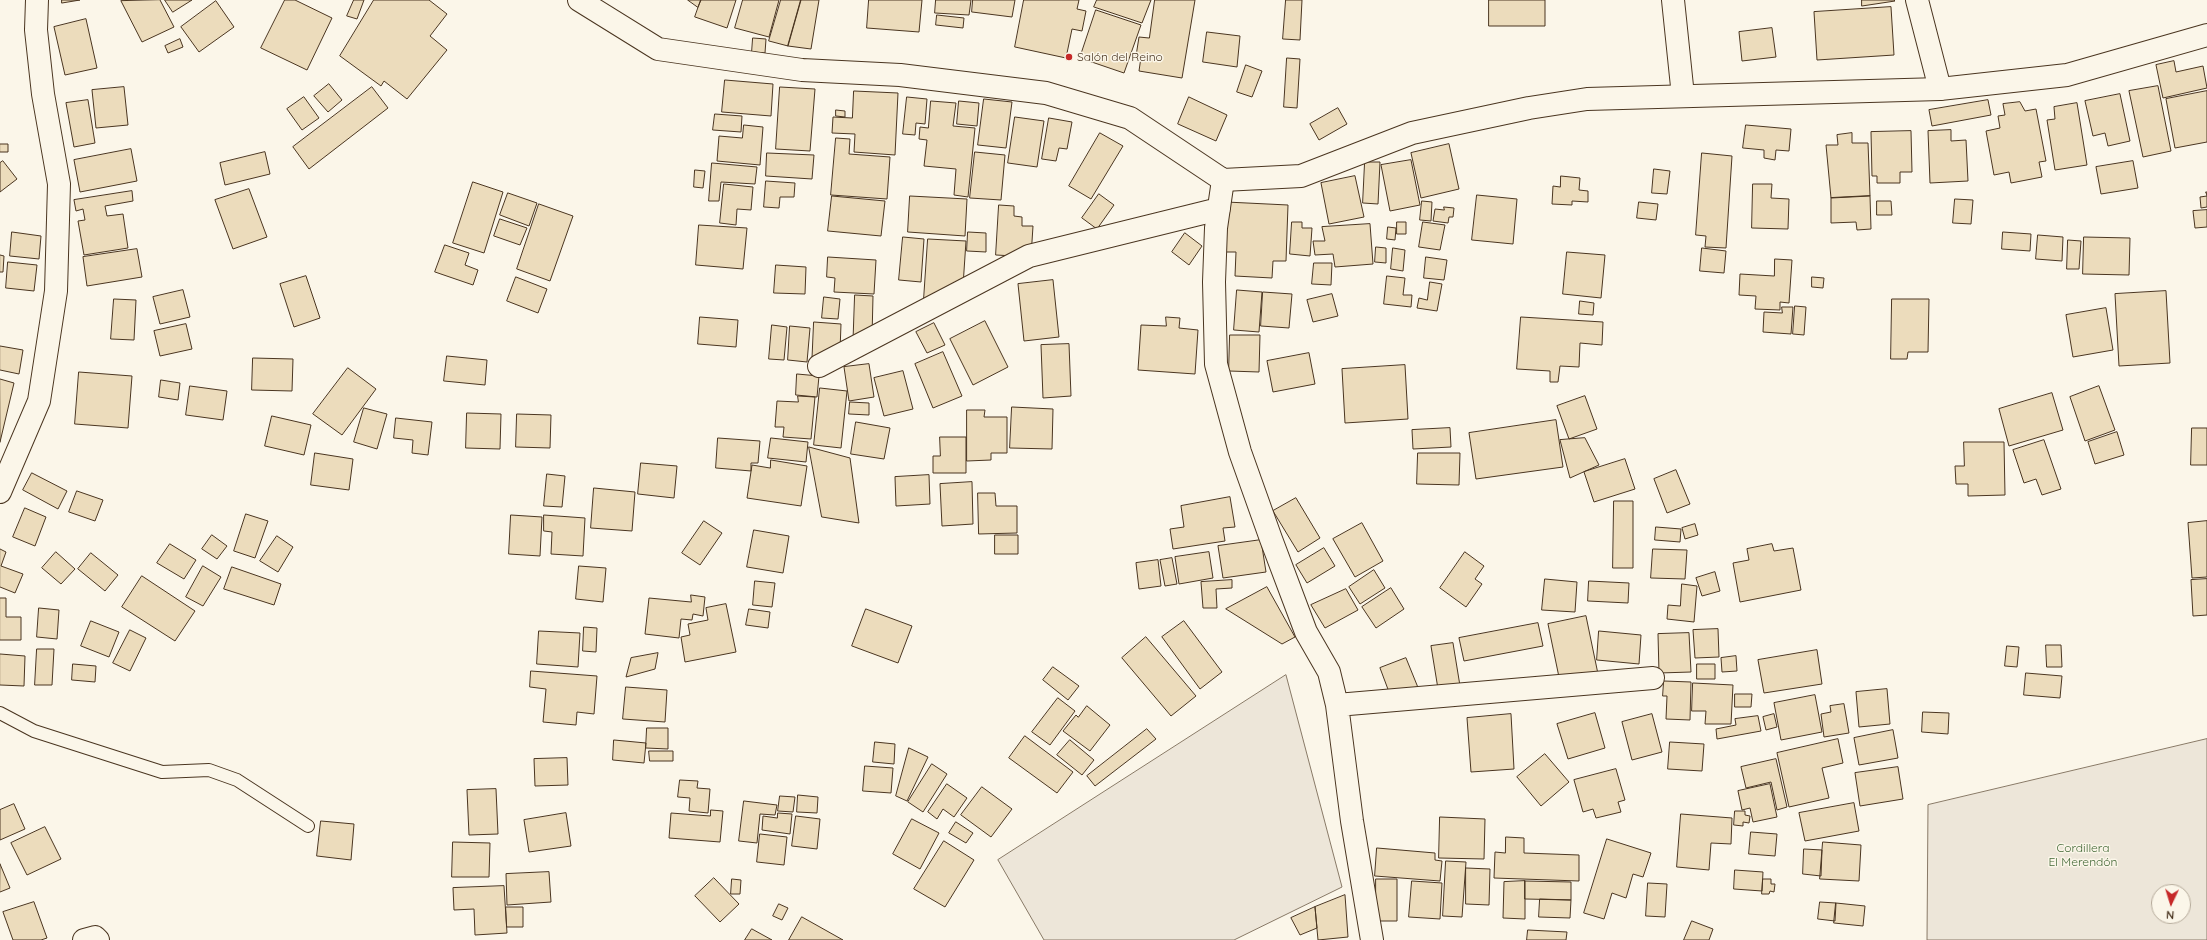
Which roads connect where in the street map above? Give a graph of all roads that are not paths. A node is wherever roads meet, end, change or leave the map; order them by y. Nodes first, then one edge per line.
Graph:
1 (37, 0) edge
2 (579, 0) edge
3 (1673, 0) edge
4 (1917, 0) edge
5 (2207, 35) edge
6 (1940, 89) junction
7 (1683, 96) junction
8 (1222, 180) junction
9 (1219, 209) junction
10 (819, 366) dead end
11 (0, 492) edge
12 (1653, 678) dead end
13 (1337, 704) junction
14 (0, 713) edge
15 (308, 826) dead end
16 (84, 940) edge
17 (98, 940) edge
18 (1372, 940) edge

1 - 11 street
2 - 8 street
3 - 7 street
4 - 6 street
5 - 6 street
6 - 7 street
7 - 8 street
8 - 9 street
9 - 10 street
9 - 13 street
12 - 13 street
13 - 18 street
14 - 15 lane
16 - 17 street

